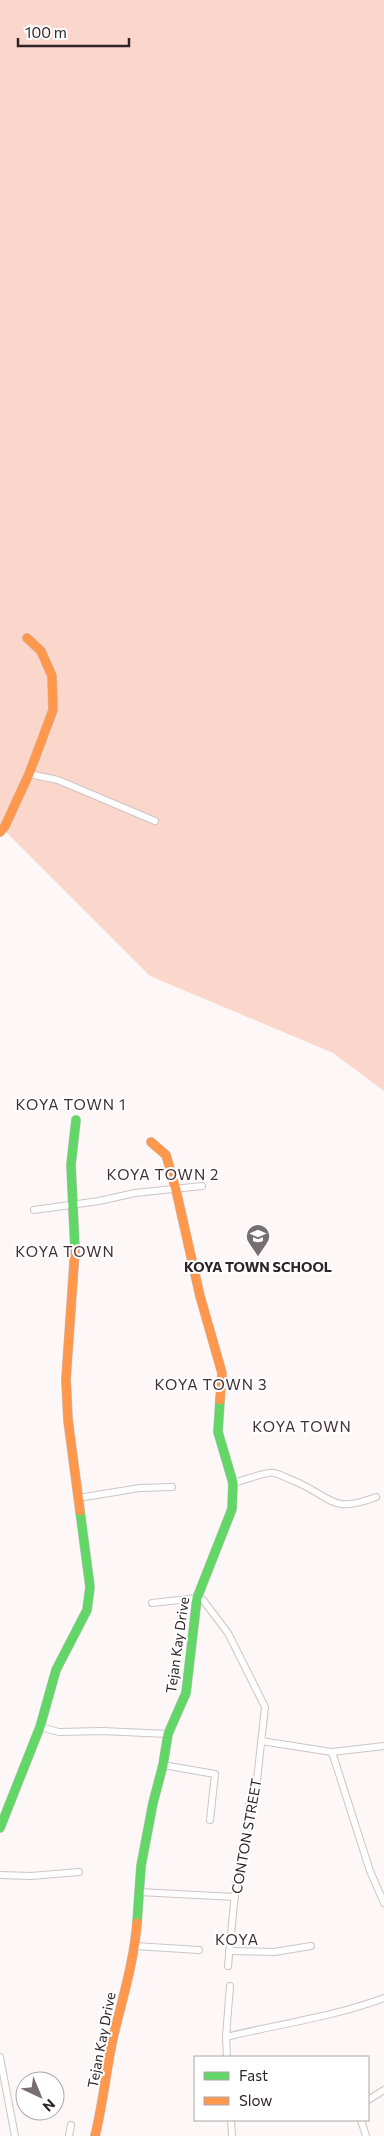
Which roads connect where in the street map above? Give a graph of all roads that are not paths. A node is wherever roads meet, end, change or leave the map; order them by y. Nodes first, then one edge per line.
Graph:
1 (27, 638) dead end
2 (29, 774) junction
3 (155, 821) dead end
4 (0, 832) edge
5 (76, 1120) dead end
6 (151, 1142) dead end
7 (202, 1186) dead end
8 (176, 1190) junction
9 (75, 1204) junction
10 (34, 1210) dead end
11 (233, 1483) junction
12 (172, 1487) dead end
13 (78, 1498) junction
14 (376, 1498) dead end
15 (196, 1598) junction
16 (152, 1603) dead end
17 (40, 1726) junction
18 (168, 1734) junction
19 (261, 1741) junction
20 (384, 1746) edge
21 (332, 1752) junction
22 (163, 1765) junction
23 (210, 1820) dead end
24 (1, 1822) edge
25 (79, 1872) dead end
26 (0, 1876) edge
27 (139, 1892) junction
28 (235, 1897) junction
29 (384, 1904) edge
30 (135, 1946) junction
31 (311, 1946) dead end
32 (199, 1950) dead end
33 (229, 1951) junction
34 (228, 1966) dead end
35 (230, 1986) dead end
36 (384, 1998) edge
37 (226, 2037) junction
38 (227, 2056) edge
39 (0, 2057) edge
40 (384, 2090) edge
41 (369, 2099) edge
42 (231, 2121) edge
43 (361, 2121) edge
44 (71, 2125) dead end
45 (15, 2136) edge
46 (69, 2136) edge
47 (95, 2136) edge
48 (232, 2136) edge
49 (366, 2136) edge

1 - 2 street
2 - 3 street
2 - 4 street
5 - 9 street
6 - 8 street, Tejan Kay Drive
7 - 8 street
8 - 9 street
8 - 11 street, Tejan Kay Drive
9 - 10 street
9 - 13 street
11 - 14 street
11 - 15 street, Tejan Kay Drive
12 - 13 street
13 - 17 street
15 - 16 street
15 - 18 street, Tejan Kay Drive
15 - 19 street, CONTON STREET
17 - 18 street
17 - 24 street
18 - 22 street, Tejan Kay Drive
19 - 21 street
19 - 28 street, CONTON STREET
20 - 21 street
21 - 29 street
22 - 23 street
22 - 27 street, Tejan Kay Drive
25 - 26 street
27 - 28 street
27 - 30 street, Tejan Kay Drive
28 - 33 street, CONTON STREET
30 - 32 street
30 - 47 street, Tejan Kay Drive
31 - 33 street
33 - 34 street, CONTON STREET
35 - 37 street
36 - 37 street
37 - 38 street
39 - 45 street
40 - 41 street
42 - 48 street
43 - 49 street
44 - 46 street

